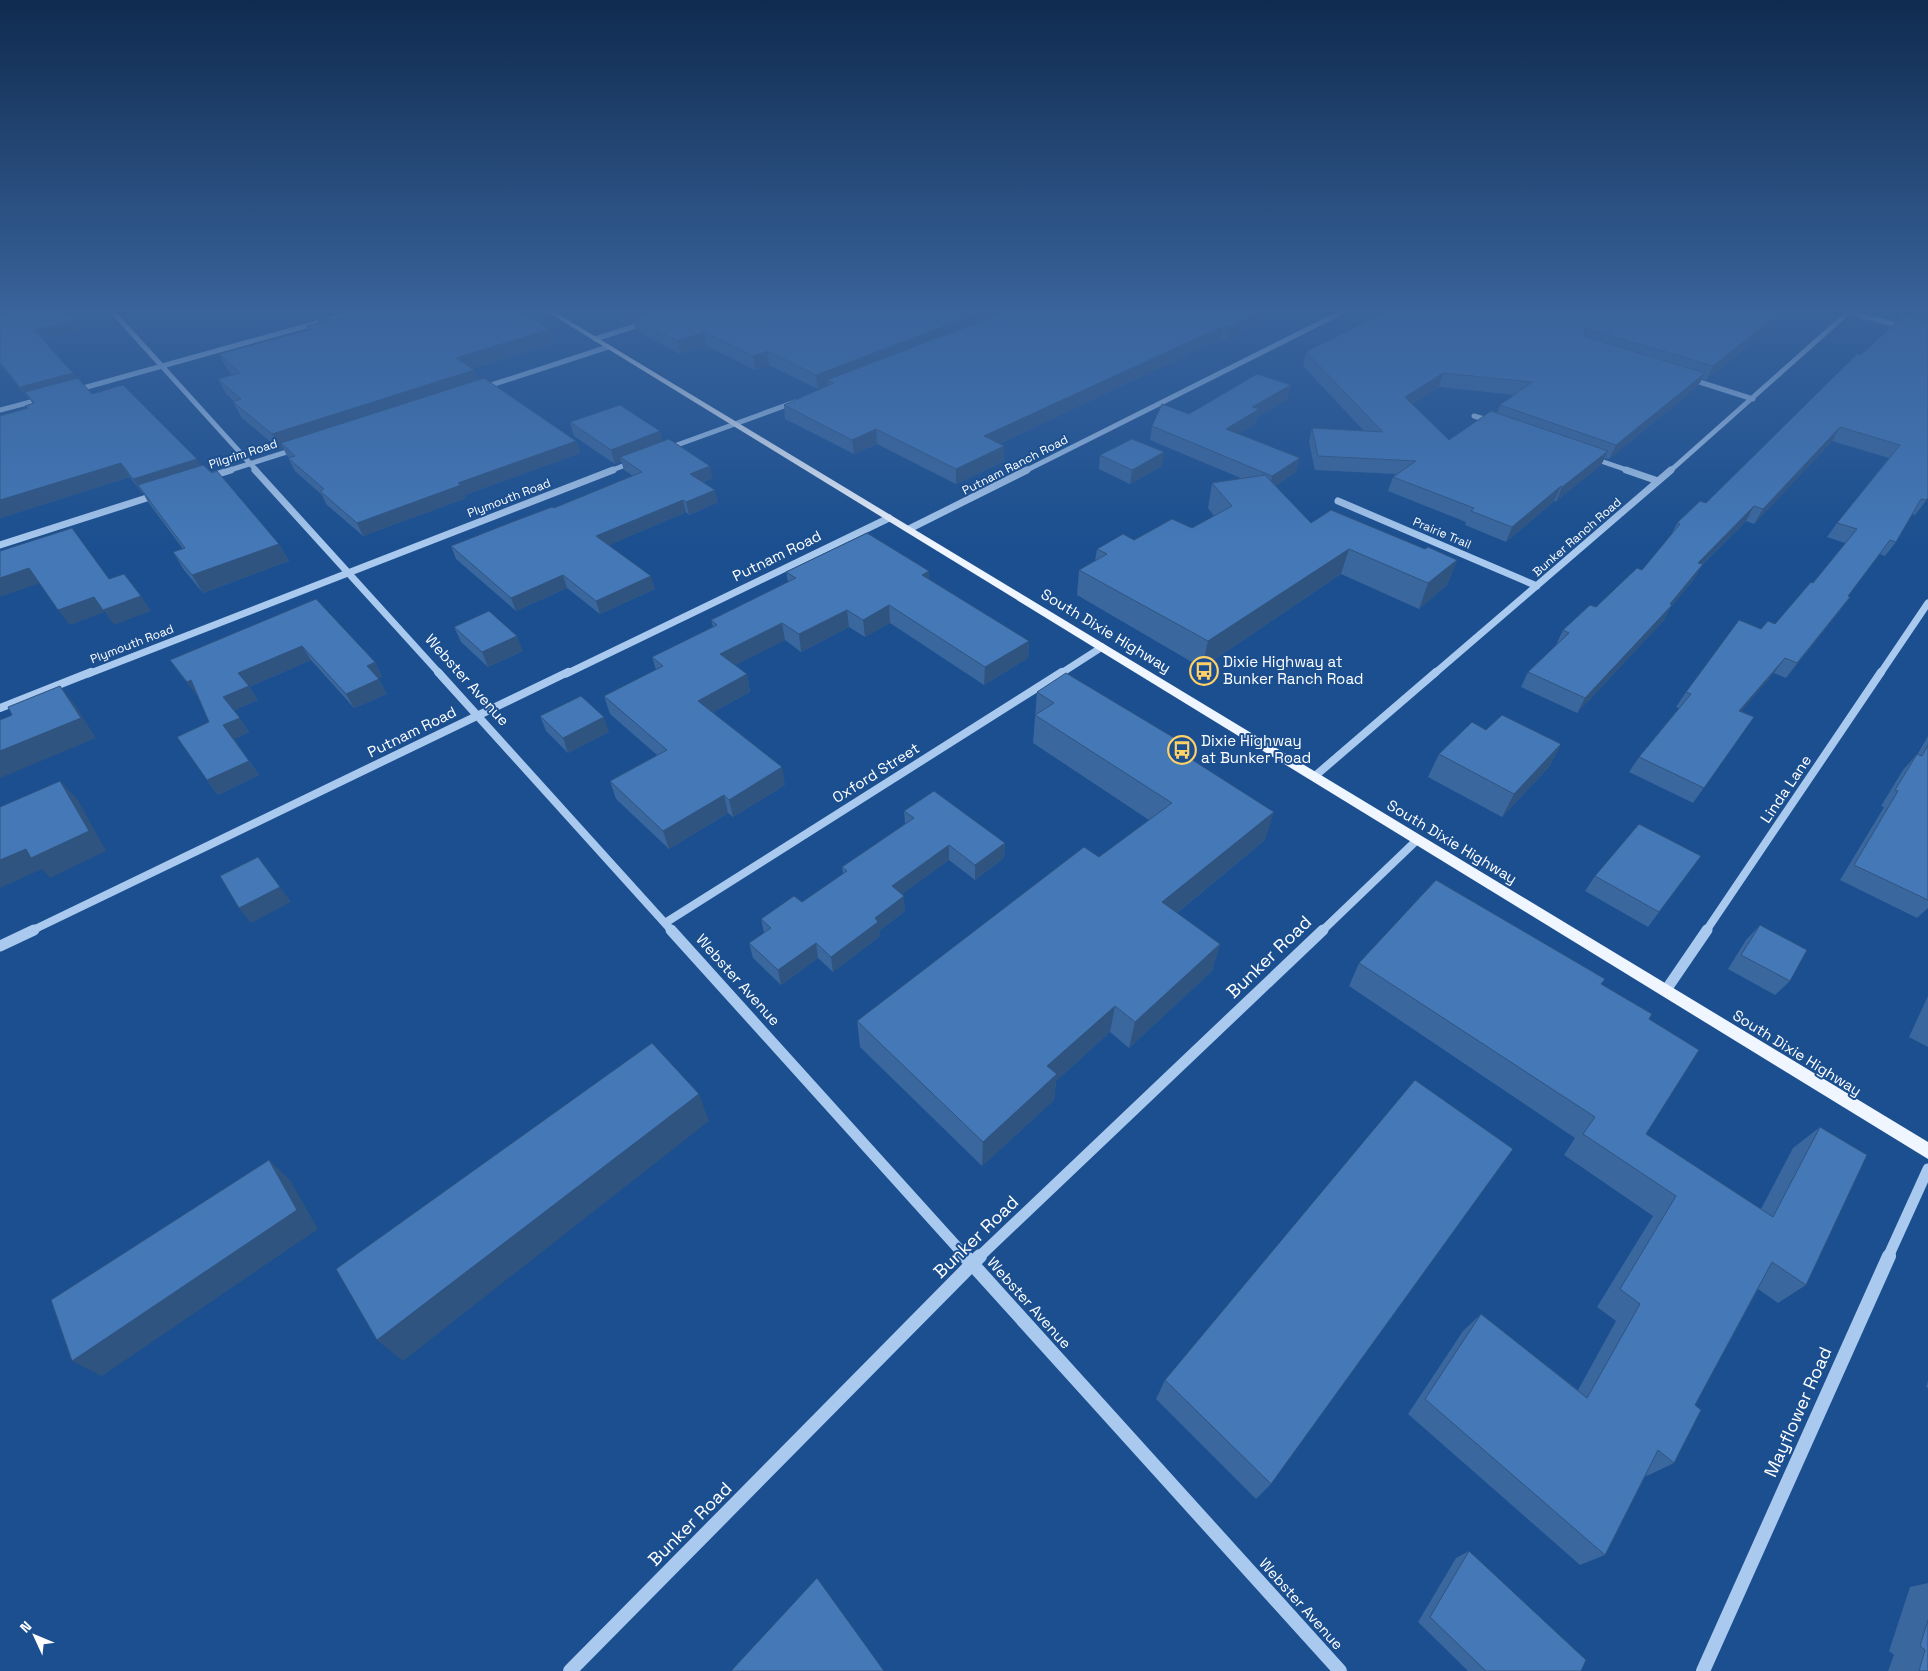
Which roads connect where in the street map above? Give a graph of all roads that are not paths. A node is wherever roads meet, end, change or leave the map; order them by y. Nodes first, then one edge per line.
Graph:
1 (78, 389) edge
2 (183, 389) edge
3 (479, 389) edge
4 (678, 389) edge
5 (1188, 389) edge
6 (1721, 389) edge
7 (1763, 389) edge
8 (476, 390) edge
9 (67, 392) edge
10 (48, 397) edge
11 (801, 399) edge
12 (1752, 399) junction
13 (0, 410) edge
14 (1474, 416) dead end
15 (735, 424) junction
16 (1502, 426) edge
17 (307, 445) edge
18 (658, 452) edge
19 (1584, 455) edge
20 (639, 459) edge
21 (250, 464) junction
22 (207, 478) edge
23 (1658, 481) junction
24 (160, 493) edge
25 (1338, 502) dead end
26 (889, 518) junction
27 (909, 529) junction
28 (0, 545) edge
29 (348, 572) junction
30 (1537, 586) junction
31 (1928, 603) edge
32 (1102, 647) junction
33 (0, 708) edge
34 (477, 716) junction
35 (1315, 776) junction
36 (1418, 839) junction
37 (665, 923) junction
38 (0, 946) edge
39 (1666, 990) junction
40 (1928, 1151) edge
41 (1928, 1169) edge
42 (972, 1264) junction
43 (570, 1671) edge
44 (1340, 1671) edge
45 (1703, 1671) edge

1 - 9 street
2 - 21 street, Webster Avenue
3 - 8 street
4 - 15 main road, South Dixie Highway
5 - 27 street, Putnam Ranch Road
6 - 12 street
7 - 12 street, Bunker Ranch Road
10 - 13 street
11 - 15 street
12 - 23 street, Bunker Ranch Road
14 - 16 street
15 - 18 street
15 - 26 main road, South Dixie Highway
17 - 21 street, Pilgrim Road
19 - 23 street
20 - 29 street, Plymouth Road
21 - 22 street, Pilgrim Road
21 - 29 street, Webster Avenue
23 - 30 street, Bunker Ranch Road
24 - 28 street
25 - 30 street, Prairie Trail
26 - 27 main road, South Dixie Highway
26 - 34 street, Putnam Road
27 - 32 main road, South Dixie Highway
29 - 33 street, Plymouth Road
29 - 34 street, Webster Avenue
30 - 35 street, Bunker Ranch Road
31 - 39 street, Linda Lane
32 - 35 main road, South Dixie Highway
32 - 37 street, Oxford Street
34 - 37 street, Webster Avenue
34 - 38 street, Putnam Road
35 - 36 main road, South Dixie Highway
36 - 39 main road, South Dixie Highway
36 - 42 street, Bunker Road
37 - 42 street, Webster Avenue
39 - 40 main road, South Dixie Highway
41 - 45 street, Mayflower Road
42 - 43 street, Bunker Road
42 - 44 street, Webster Avenue

